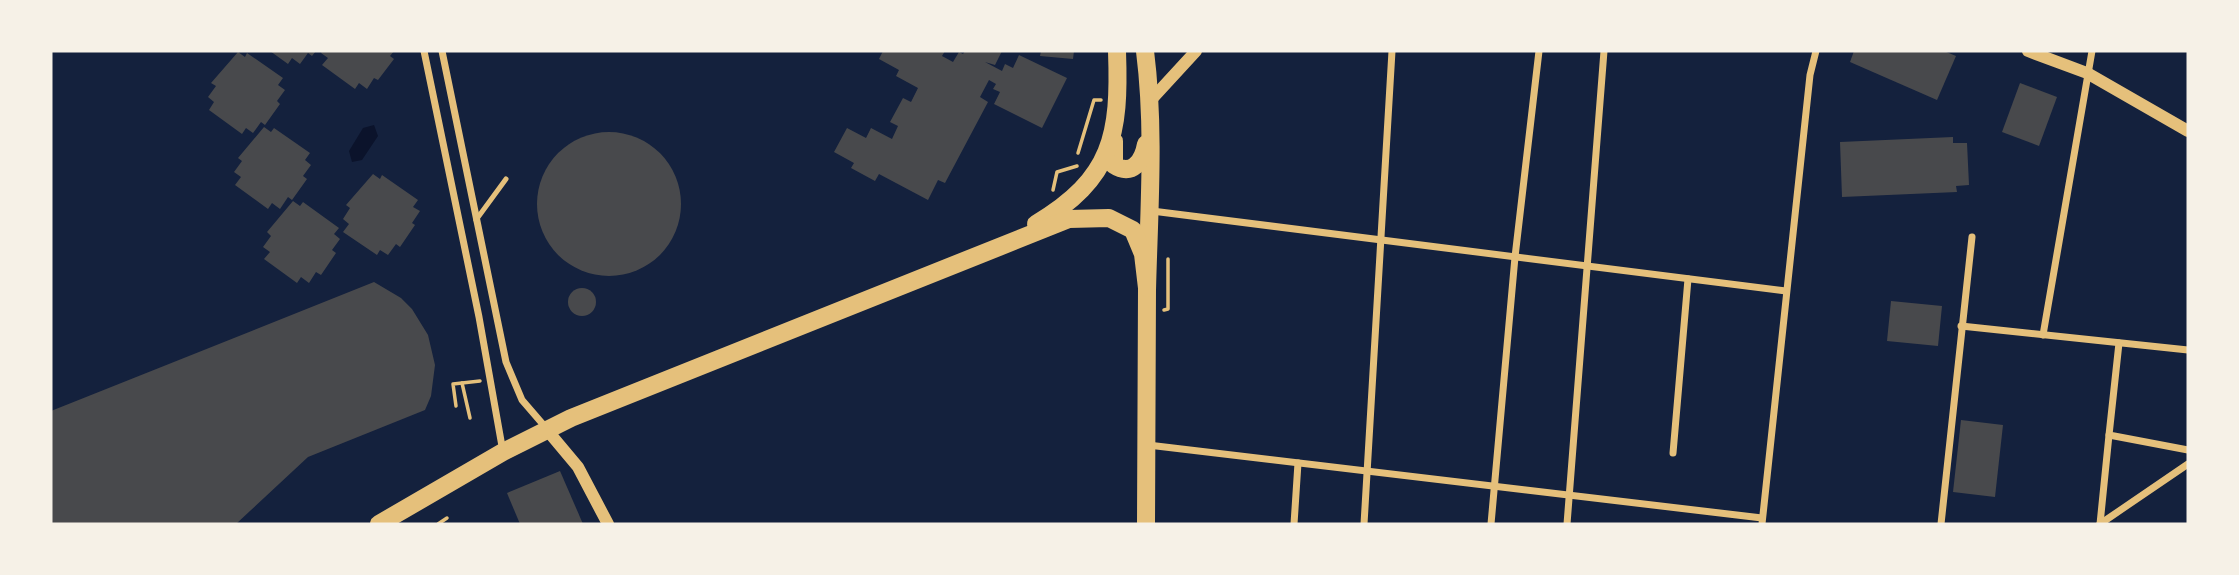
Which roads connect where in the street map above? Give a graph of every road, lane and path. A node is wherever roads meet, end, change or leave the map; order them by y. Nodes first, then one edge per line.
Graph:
1 (424, 51) edge
2 (442, 51) edge
3 (1117, 51) edge
4 (1145, 51) edge
5 (1196, 51) edge
6 (1392, 51) edge
7 (1539, 51) edge
8 (1604, 51) edge
9 (1816, 51) edge
10 (2028, 51) edge
11 (2092, 51) edge
12 (2087, 73) junction
13 (1150, 101) junction
14 (1087, 122) dead end
15 (1116, 127) junction
16 (1149, 128) junction
17 (2188, 131) edge
18 (1078, 153) dead end
19 (506, 179) dead end
20 (1152, 211) junction
21 (476, 220) junction
22 (1972, 237) dead end
23 (1381, 240) junction
24 (1003, 243) junction
25 (1515, 257) junction
26 (1168, 259) dead end
27 (1587, 266) junction
28 (1688, 279) junction
29 (1147, 288) junction
30 (1786, 291) junction
31 (1168, 295) dead end
32 (1961, 326) junction
33 (2043, 335) junction
34 (2119, 343) junction
35 (2188, 350) edge
36 (491, 380) junction
37 (462, 383) junction
38 (456, 406) dead end
39 (470, 418) dead end
40 (547, 430) junction
41 (2109, 435) junction
42 (1147, 445) junction
43 (2188, 450) edge
44 (503, 452) junction
45 (1674, 453) dead end
46 (1298, 463) junction
47 (2188, 464) edge
48 (1367, 471) junction
49 (1494, 486) junction
50 (1569, 495) junction
51 (447, 518) dead end
52 (1762, 521) edge
53 (379, 524) edge
54 (438, 524) edge
55 (608, 524) edge
56 (1146, 524) edge
57 (1294, 524) edge
58 (1364, 524) edge
59 (1491, 524) edge
60 (1566, 524) edge
61 (1941, 524) edge
62 (2100, 524) edge

1 - 36 street
2 - 21 street
3 - 15 main road
4 - 13 main road
5 - 13 street
6 - 23 street
7 - 25 street
8 - 27 street
9 - 30 street
10 - 12 street
11 - 12 street
12 - 17 street
12 - 33 street
13 - 16 main road
14 - 18 path
15 - 16 main road
15 - 24 main road
16 - 20 main road
19 - 21 lane
20 - 23 street
20 - 29 main road
21 - 40 street
22 - 32 street
23 - 25 street
23 - 48 street
24 - 29 main road
24 - 40 main road
25 - 27 street
25 - 49 street
26 - 31 path
27 - 28 street
27 - 50 street
28 - 30 street
28 - 45 street
29 - 42 main road
30 - 52 street
32 - 33 street
32 - 61 street
33 - 34 street
34 - 35 street
34 - 41 street
36 - 37 path
36 - 44 street
37 - 38 path
37 - 39 path
40 - 44 main road
40 - 55 street
41 - 43 street
41 - 62 street
42 - 46 street
42 - 56 main road
44 - 53 main road
46 - 48 street
46 - 57 street
47 - 62 street
48 - 49 street
48 - 58 street
49 - 50 street
49 - 59 street
50 - 52 street
50 - 60 street
51 - 54 path

